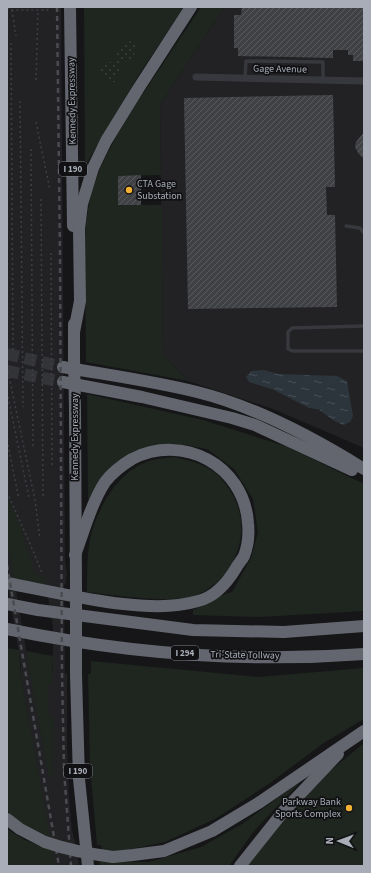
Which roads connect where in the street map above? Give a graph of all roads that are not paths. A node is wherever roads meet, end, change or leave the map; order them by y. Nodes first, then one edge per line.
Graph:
1 (70, 7) edge
2 (191, 7) edge
3 (196, 77) dead end
4 (245, 78) junction
5 (323, 80) junction
6 (364, 81) edge
7 (346, 226) dead end
8 (364, 233) edge
9 (364, 326) edge
10 (74, 332) junction
11 (364, 351) edge
12 (63, 367) tunnel mouth
13 (63, 382) tunnel mouth
14 (364, 469) edge
15 (364, 476) edge
16 (75, 555) junction
17 (7, 583) edge
18 (7, 604) edge
19 (364, 626) edge
20 (7, 629) edge
21 (364, 654) edge
22 (360, 733) edge
23 (7, 819) edge
24 (88, 866) edge
25 (240, 866) edge

1 - 10 highway, Kennedy Expressway / I 190
2 - 10 highway
3 - 4 street, Gage Avenue
4 - 5 street, Gage Avenue
4 - 5 lane
5 - 6 street, Gage Avenue
7 - 8 lane
9 - 11 lane
10 - 16 highway, Kennedy Expressway / I 190, bridge
12 - 14 highway
13 - 15 highway
16 - 17 highway
16 - 24 highway, Kennedy Expressway / I 190, bridge
18 - 19 highway
20 - 21 highway, Tri-State Tollway / I 294
22 - 23 highway, bridge
22 - 25 highway

